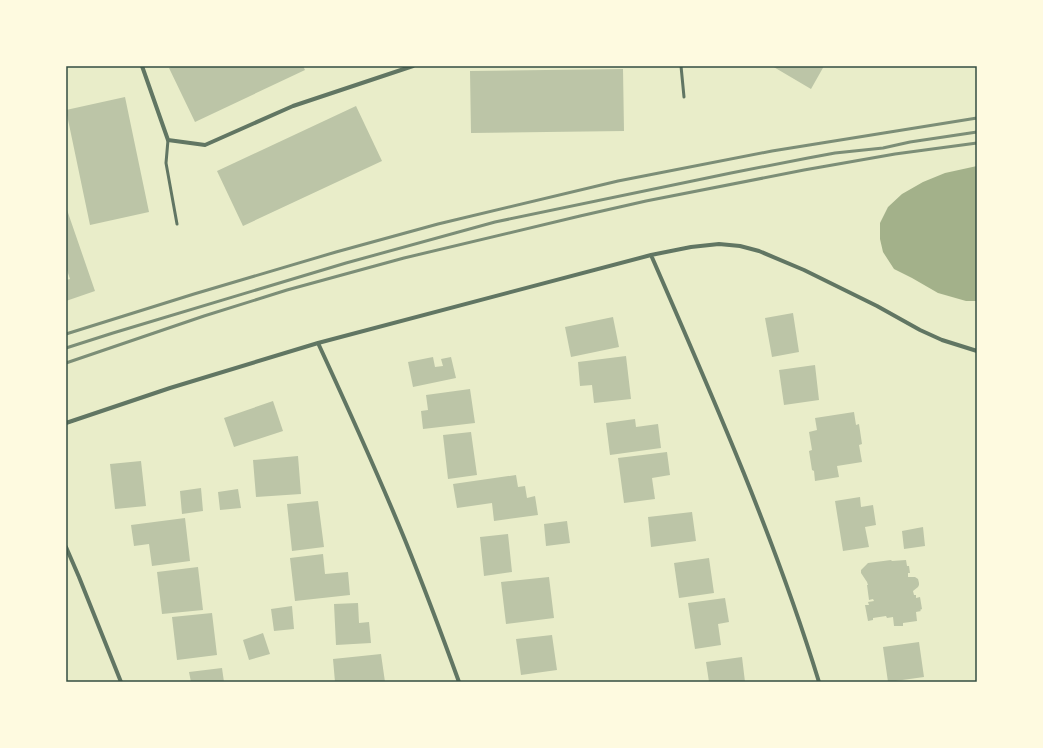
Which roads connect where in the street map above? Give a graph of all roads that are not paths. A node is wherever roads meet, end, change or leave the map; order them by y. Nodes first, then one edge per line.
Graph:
1 (142, 66) edge
2 (413, 66) edge
3 (681, 66) edge
4 (684, 97) dead end
5 (168, 140) junction
6 (177, 224) dead end
7 (651, 255) junction
8 (318, 343) junction
9 (977, 351) edge
10 (66, 423) edge
11 (66, 547) edge
12 (121, 682) edge
13 (459, 682) edge
14 (819, 682) edge

1 - 5 street
2 - 5 street
3 - 4 lane
5 - 6 lane
7 - 8 street
7 - 9 street
7 - 14 street
8 - 10 street
8 - 13 street
11 - 12 street

